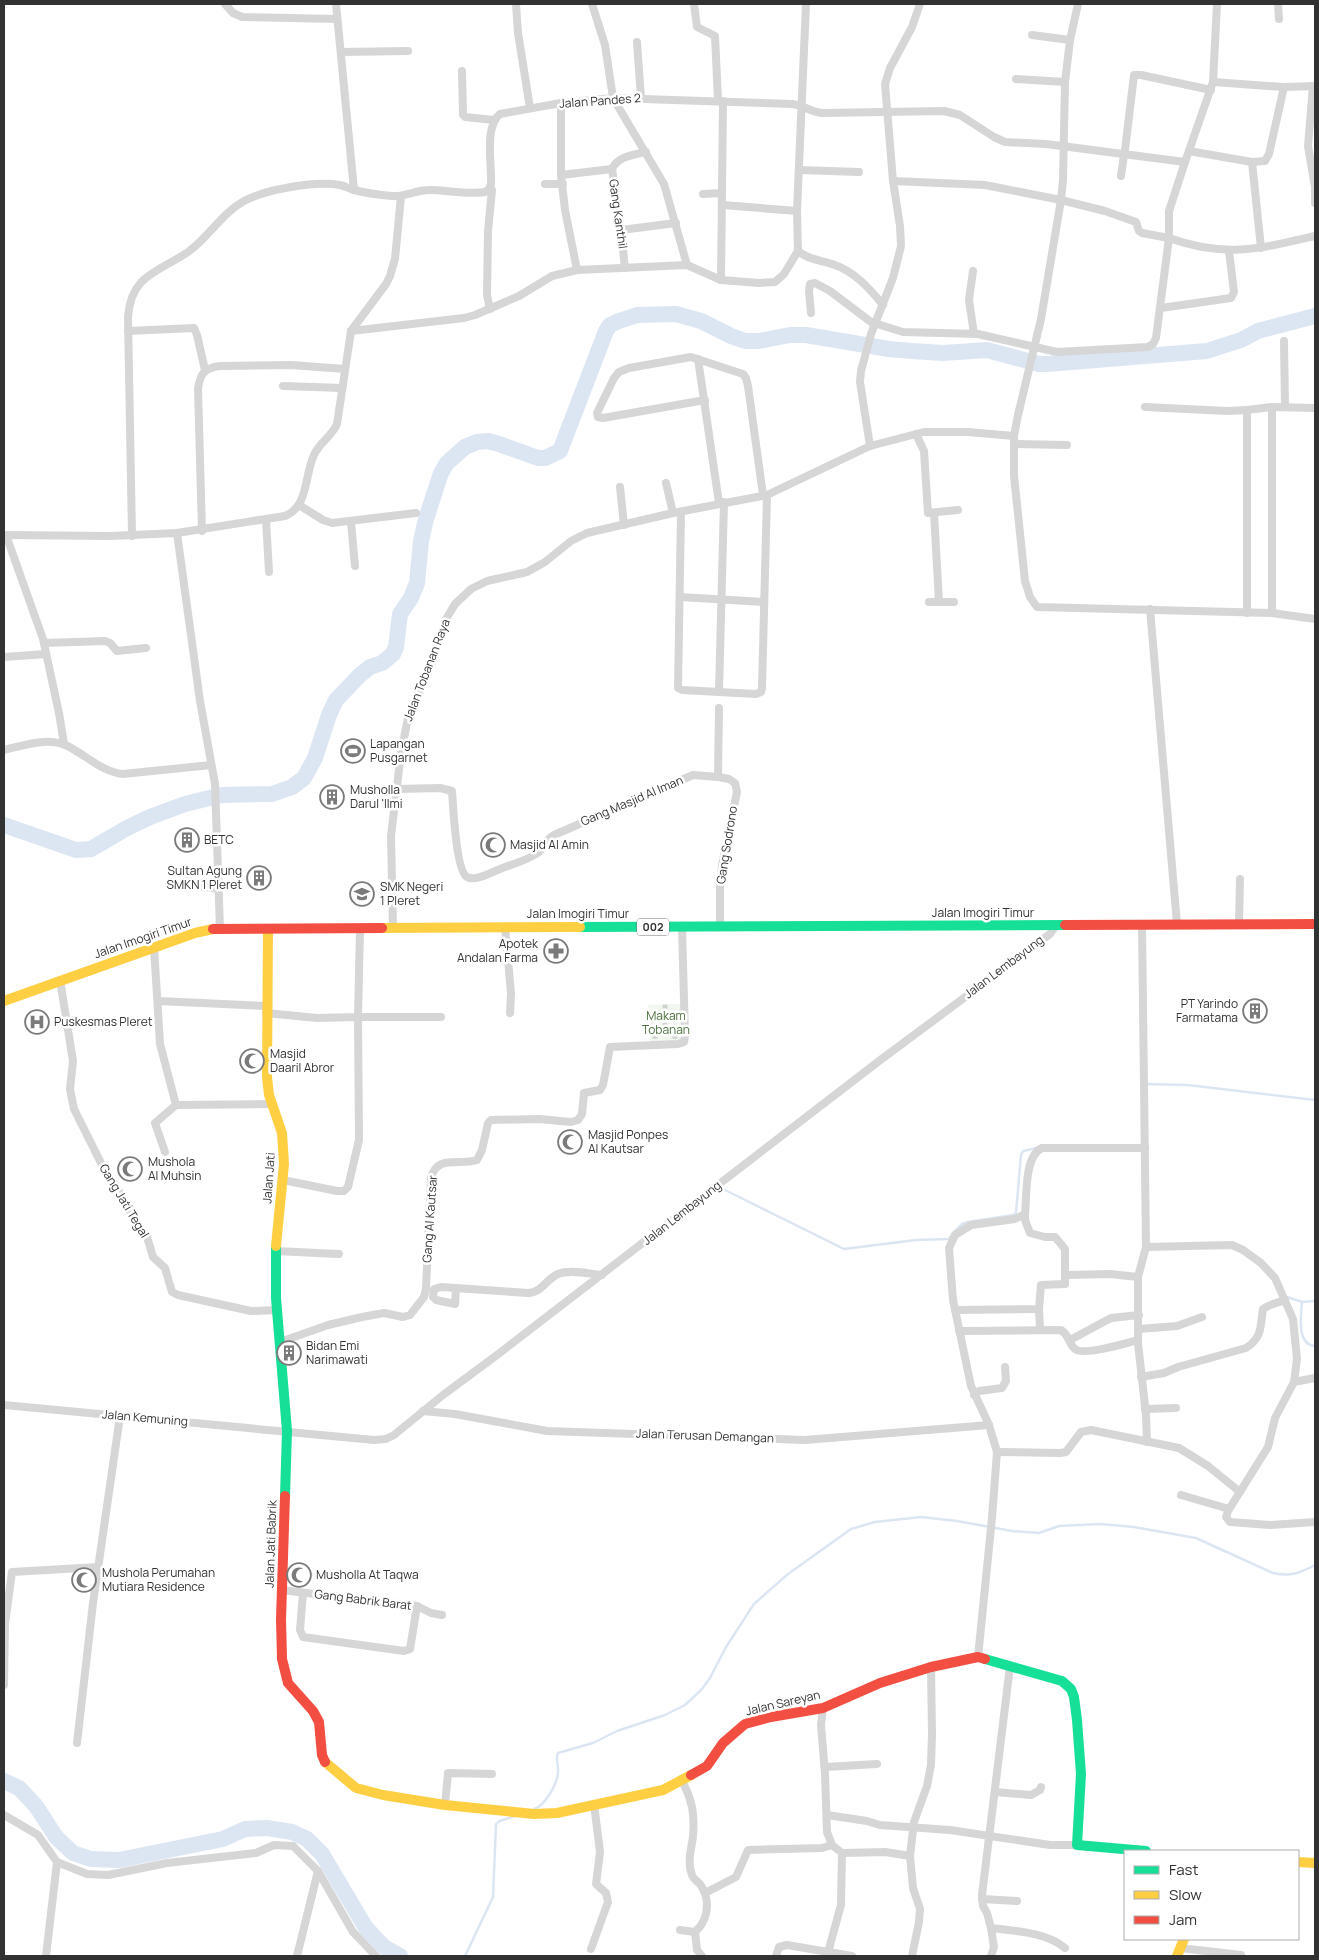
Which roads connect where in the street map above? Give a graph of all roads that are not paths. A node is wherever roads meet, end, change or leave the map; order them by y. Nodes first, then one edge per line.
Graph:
1 (225, 4) edge
2 (336, 4) edge
3 (516, 4) edge
4 (592, 4) edge
5 (694, 4) edge
6 (806, 4) edge
7 (920, 4) edge
8 (1078, 4) edge
9 (1217, 4) edge
10 (1278, 4) edge
11 (337, 19) junction
12 (1279, 19) dead end
13 (1032, 35) dead end
14 (1070, 40) junction
15 (637, 42) dead end
16 (341, 52) junction
17 (408, 52) dead end
18 (462, 71) dead end
19 (1016, 79) dead end
20 (1065, 82) junction
21 (1212, 86) junction
22 (1314, 86) edge
23 (1284, 87) junction
24 (612, 98) junction
25 (641, 98) junction
26 (720, 101) junction
27 (561, 103) junction
28 (803, 105) junction
29 (530, 108) junction
30 (887, 112) junction
31 (494, 120) junction
32 (1064, 147) junction
33 (1189, 151) junction
34 (646, 152) junction
35 (1125, 152) junction
36 (1185, 162) junction
37 (1252, 162) junction
38 (612, 169) junction
39 (799, 170) junction
40 (859, 172) dead end
41 (561, 175) junction
42 (1121, 176) dead end
43 (893, 181) junction
44 (545, 184) dead end
45 (564, 184) junction
46 (492, 188) junction
47 (354, 190) junction
48 (722, 192) junction
49 (703, 194) dead end
50 (401, 196) junction
51 (1061, 200) junction
52 (1315, 203) edge
53 (722, 205) junction
54 (797, 212) junction
55 (676, 223) junction
56 (622, 230) junction
57 (1315, 236) edge
58 (1169, 238) junction
59 (1261, 248) junction
60 (798, 251) junction
61 (1229, 251) junction
62 (687, 265) junction
63 (625, 268) junction
64 (576, 269) junction
65 (973, 271) dead end
66 (721, 280) junction
67 (489, 305) junction
68 (883, 305) junction
69 (1160, 308) junction
70 (811, 313) dead end
71 (875, 324) junction
72 (128, 331) junction
73 (351, 331) junction
74 (974, 334) junction
75 (1284, 341) dead end
76 (1034, 350) junction
77 (698, 358) junction
78 (345, 369) junction
79 (205, 370) junction
80 (283, 386) dead end
81 (342, 388) junction
82 (705, 400) junction
83 (1145, 407) dead end
84 (1285, 407) junction
85 (1272, 408) junction
86 (1315, 408) edge
87 (1247, 410) junction
88 (916, 434) junction
89 (1014, 440) junction
90 (1066, 445) dead end
91 (870, 446) junction
92 (666, 483) dead end
93 (620, 487) dead end
94 (765, 495) junction
95 (722, 503) junction
96 (299, 504) junction
97 (958, 510) dead end
98 (682, 512) junction
99 (416, 513) dead end
100 (673, 513) junction
101 (934, 513) junction
102 (266, 520) junction
103 (351, 522) junction
104 (624, 526) junction
105 (202, 531) junction
106 (177, 534) junction
107 (5, 535) edge
108 (132, 536) junction
109 (355, 566) dead end
110 (269, 572) dead end
111 (680, 597) junction
112 (721, 599) junction
113 (764, 602) junction
114 (929, 602) dead end
115 (939, 602) junction
116 (954, 602) dead end
117 (1150, 609) junction
118 (1315, 609) edge
119 (1247, 613) junction
120 (1272, 613) junction
121 (1315, 618) edge
122 (44, 643) junction
123 (146, 648) dead end
124 (46, 654) junction
125 (4, 657) edge
126 (719, 692) junction
127 (719, 708) dead end
128 (64, 744) junction
129 (4, 750) edge
130 (211, 764) junction
131 (718, 777) junction
132 (397, 790) junction
133 (187, 879) dead end
134 (1240, 879) dead end
135 (218, 889) junction
136 (1177, 924) junction
137 (1239, 924) junction
138 (1315, 924) edge
139 (1056, 925) junction
140 (1142, 925) junction
141 (682, 926) junction
142 (720, 926) junction
143 (505, 927) junction
144 (360, 928) junction
145 (393, 928) junction
146 (220, 929) junction
147 (268, 929) junction
148 (154, 947) junction
149 (60, 980) junction
150 (4, 1001) edge
151 (158, 1001) junction
152 (266, 1009) junction
153 (510, 1013) dead end
154 (358, 1017) junction
155 (441, 1017) dead end
156 (272, 1104) junction
157 (176, 1105) junction
158 (1145, 1148) junction
159 (165, 1152) dead end
160 (283, 1180) junction
161 (1025, 1214) junction
162 (1146, 1247) junction
163 (275, 1251) junction
164 (339, 1254) dead end
165 (602, 1275) junction
166 (1065, 1275) junction
167 (1138, 1277) junction
168 (456, 1288) dead end
169 (1285, 1300) junction
170 (277, 1310) junction
171 (955, 1310) junction
172 (1039, 1310) junction
173 (1139, 1315) junction
174 (1202, 1317) dead end
175 (1139, 1329) junction
176 (1040, 1330) junction
177 (959, 1331) junction
178 (1070, 1340) junction
179 (1138, 1340) junction
180 (280, 1342) junction
181 (1005, 1368) dead end
182 (1142, 1377) junction
183 (1315, 1378) edge
184 (1294, 1382) junction
185 (974, 1395) junction
186 (4, 1406) edge
187 (1176, 1408) dead end
188 (1145, 1409) junction
189 (423, 1411) junction
190 (120, 1416) junction
191 (988, 1425) junction
192 (287, 1431) junction
193 (1147, 1442) junction
194 (997, 1452) junction
195 (1240, 1492) junction
196 (1181, 1495) dead end
197 (1229, 1510) junction
198 (1315, 1522) edge
199 (98, 1567) junction
200 (281, 1590) junction
201 (303, 1593) junction
202 (418, 1606) junction
203 (442, 1615) dead end
204 (978, 1657) junction
205 (282, 1659) joint
206 (1010, 1666) junction
207 (931, 1667) junction
208 (4, 1685) edge
209 (823, 1708) junction
210 (77, 1742) dead end
211 (877, 1764) dead end
212 (825, 1767) junction
213 (492, 1774) dead end
214 (681, 1779) junction
215 (1041, 1787) dead end
216 (995, 1792) junction
217 (594, 1804) junction
218 (445, 1805) junction
219 (4, 1815) edge
220 (827, 1815) junction
221 (913, 1827) junction
222 (989, 1834) junction
223 (832, 1845) junction
224 (1077, 1845) junction
225 (1134, 1850) edge
226 (842, 1853) junction
227 (910, 1856) junction
228 (57, 1862) junction
229 (1299, 1862) edge
230 (1315, 1863) edge
231 (318, 1871) junction
232 (705, 1893) junction
233 (982, 1899) junction
234 (1017, 1901) dead end
235 (991, 1928) junction
236 (680, 1930) dead end
237 (695, 1932) junction
238 (1065, 1948) dead end
239 (1180, 1948) edge
240 (591, 1949) dead end
241 (828, 1954) edge
242 (1241, 1955) dead end
243 (46, 1956) edge
244 (297, 1956) edge
245 (376, 1956) edge
246 (702, 1956) edge
247 (776, 1956) edge
248 (852, 1956) edge
249 (912, 1956) edge
250 (991, 1956) edge

1 - 11 street
2 - 11 street
3 - 29 street
4 - 24 street
5 - 26 street
6 - 28 street
7 - 30 street
8 - 14 street
9 - 21 street
10 - 12 street
11 - 16 street
13 - 14 street
14 - 20 street
15 - 25 street
16 - 17 street
16 - 47 street
18 - 31 street
19 - 20 street
20 - 32 street
21 - 23 street
21 - 33 street
21 - 35 street
22 - 23 street
22 - 52 street
23 - 37 street
24 - 25 street, Jalan Pandes 2
24 - 27 street, Jalan Pandes 2
24 - 34 street
25 - 26 street, Jalan Pandes 2
26 - 28 street, Jalan Pandes 2
26 - 48 street
27 - 29 street, Jalan Pandes 2
27 - 41 street
28 - 30 street, Jalan Pandes 2
28 - 39 street
29 - 31 street, Jalan Pandes 2
30 - 32 street, Jalan Pandes 2
30 - 43 street
31 - 46 street
32 - 35 street, Jalan Pandes 2
32 - 51 street
33 - 36 street
33 - 37 street
34 - 38 street, Gang Kanthil
34 - 55 street
35 - 36 street, Jalan Pandes 2
35 - 42 street
36 - 58 street
37 - 59 street
38 - 41 street
38 - 56 street, Gang Kanthil
39 - 40 street
39 - 54 street
41 - 45 street
43 - 51 street
43 - 68 street
44 - 45 street
45 - 64 street
46 - 50 street
46 - 67 street
47 - 50 street
47 - 72 street
48 - 49 street
48 - 53 street
50 - 73 street
51 - 58 street
51 - 76 street
53 - 54 street
53 - 66 street
54 - 60 street
55 - 56 street
55 - 62 street
56 - 63 street, Gang Kanthil
57 - 59 street
58 - 61 street
58 - 69 street
59 - 61 street
60 - 66 street
60 - 68 street
61 - 69 street
62 - 63 street
62 - 66 street
63 - 64 street
64 - 67 street
65 - 74 street
67 - 73 street
68 - 71 street
69 - 76 street
70 - 71 street
71 - 74 street
71 - 91 street
72 - 79 street
72 - 108 street
73 - 78 street
74 - 76 street
75 - 84 street
76 - 89 street
77 - 82 street
77 - 82 street
77 - 94 street
78 - 79 street
78 - 81 street
79 - 105 street
80 - 81 street
81 - 96 street
82 - 95 street
83 - 87 street
84 - 85 street
84 - 86 street
85 - 87 street
85 - 120 street
87 - 119 street
88 - 89 street, Jalan Tobanan Raya
88 - 91 street, Jalan Tobanan Raya
88 - 101 street
89 - 90 street, Jalan Tobanan Raya
89 - 117 street
91 - 94 street, Jalan Tobanan Raya
92 - 100 street
93 - 104 street
94 - 95 street, Jalan Tobanan Raya
94 - 113 street
95 - 98 street, Jalan Tobanan Raya
95 - 112 street
96 - 102 street
96 - 103 street
97 - 101 street
98 - 100 street, Jalan Tobanan Raya
98 - 111 street
99 - 103 street
100 - 104 street, Jalan Tobanan Raya
101 - 115 street
102 - 105 street
102 - 110 street
103 - 109 street
104 - 132 street, Jalan Tobanan Raya
105 - 106 street
106 - 108 street
106 - 130 street
107 - 108 street
107 - 122 street
111 - 112 street
111 - 126 street
112 - 113 street
112 - 126 street
113 - 126 street
114 - 115 street
115 - 116 street
117 - 119 street
117 - 136 street
118 - 121 street
119 - 120 street
120 - 121 street
122 - 123 street
122 - 124 street
124 - 125 street
124 - 128 street
127 - 131 street
128 - 129 street
128 - 130 street
130 - 135 street
131 - 132 street, Gang Masjid Al Iman
131 - 142 street, Gang Sodrono
132 - 145 street, Jalan Tobanan Raya
133 - 135 street
134 - 137 street
135 - 146 street
136 - 137 street, Jalan Imogiri Timur / 002
136 - 140 street, Jalan Imogiri Timur / 002
137 - 138 street, Jalan Imogiri Timur / 002
139 - 140 street, Jalan Imogiri Timur / 002
139 - 142 street, Jalan Imogiri Timur / 002
139 - 165 street, Jalan Lembayung
140 - 158 street
141 - 142 street, Jalan Imogiri Timur / 002
141 - 143 street, Jalan Imogiri Timur / 002
141 - 180 street, Gang Al Kautsar
143 - 145 street, Jalan Imogiri Timur / 002
143 - 153 street
144 - 145 street, Jalan Imogiri Timur / 002
144 - 147 street, Jalan Imogiri Timur / 002
144 - 154 street
146 - 147 street, Jalan Imogiri Timur / 002
146 - 148 street, Jalan Imogiri Timur / 002
147 - 152 street, Jalan Jati
148 - 149 street, Jalan Imogiri Timur / 002
148 - 151 street
149 - 150 street, Jalan Imogiri Timur / 002
149 - 170 street, Gang Jati Tegal
151 - 152 street
151 - 157 street
152 - 154 street
152 - 156 street, Jalan Jati
154 - 155 street
154 - 160 street
156 - 157 street
156 - 160 street, Jalan Jati
157 - 159 street
158 - 161 street
158 - 162 street
160 - 163 street, Jalan Jati
161 - 166 street
161 - 171 street
162 - 167 street
162 - 169 street
163 - 164 street
163 - 170 street, Jalan Jati
165 - 168 street
165 - 189 street, Jalan Lembayung
166 - 167 street
166 - 172 street
167 - 173 street
169 - 182 street
169 - 184 street
170 - 180 street, Jalan Jati
171 - 172 street
171 - 177 street
172 - 176 street
173 - 175 street
173 - 178 street
174 - 175 street
175 - 179 street
176 - 177 street
176 - 178 street
177 - 185 street
178 - 179 street
179 - 182 street
180 - 192 street, Jalan Jati
181 - 185 street
182 - 188 street
183 - 184 street
184 - 195 street
185 - 191 street
186 - 190 street, Jalan Kemuning
187 - 188 street
188 - 193 street
189 - 191 street, Jalan Terusan Demangan
189 - 192 street, Jalan Lembayung
190 - 192 street, Jalan Kemuning
190 - 199 street
191 - 194 street
192 - 200 street, Jalan Jati Babrik
193 - 194 street
193 - 195 street
194 - 204 street
195 - 197 street
196 - 197 street
197 - 198 street
199 - 208 street
199 - 210 street
200 - 201 street, Gang Babrik Barat
200 - 205 street, Jalan Jati Babrik
201 - 202 street, Gang Babrik Barat
201 - 202 street
202 - 203 street, Gang Babrik Barat
204 - 206 street, Jalan Sareyan
204 - 207 street, Jalan Sareyan
205 - 218 street, Jalan Sareyan
206 - 216 street
206 - 224 street, Jalan Sareyan
207 - 209 street, Jalan Sareyan
207 - 221 street
209 - 212 street
209 - 214 street, Jalan Sareyan
211 - 212 street
212 - 220 street
213 - 218 street
214 - 217 street, Jalan Sareyan
214 - 232 street
215 - 216 street
216 - 222 street
217 - 218 street, Jalan Sareyan
217 - 240 street
219 - 228 street
220 - 221 street
220 - 223 street
221 - 222 street
221 - 227 street
222 - 224 street
222 - 233 street
223 - 226 street
223 - 232 street
224 - 225 street
226 - 227 street
226 - 241 street
227 - 249 street
228 - 231 street
228 - 243 street
229 - 230 street
231 - 244 street
231 - 245 street
232 - 237 street
233 - 234 street
233 - 235 street
235 - 238 street
235 - 250 street
236 - 237 street
237 - 246 street
239 - 242 street
241 - 247 street
241 - 248 street

